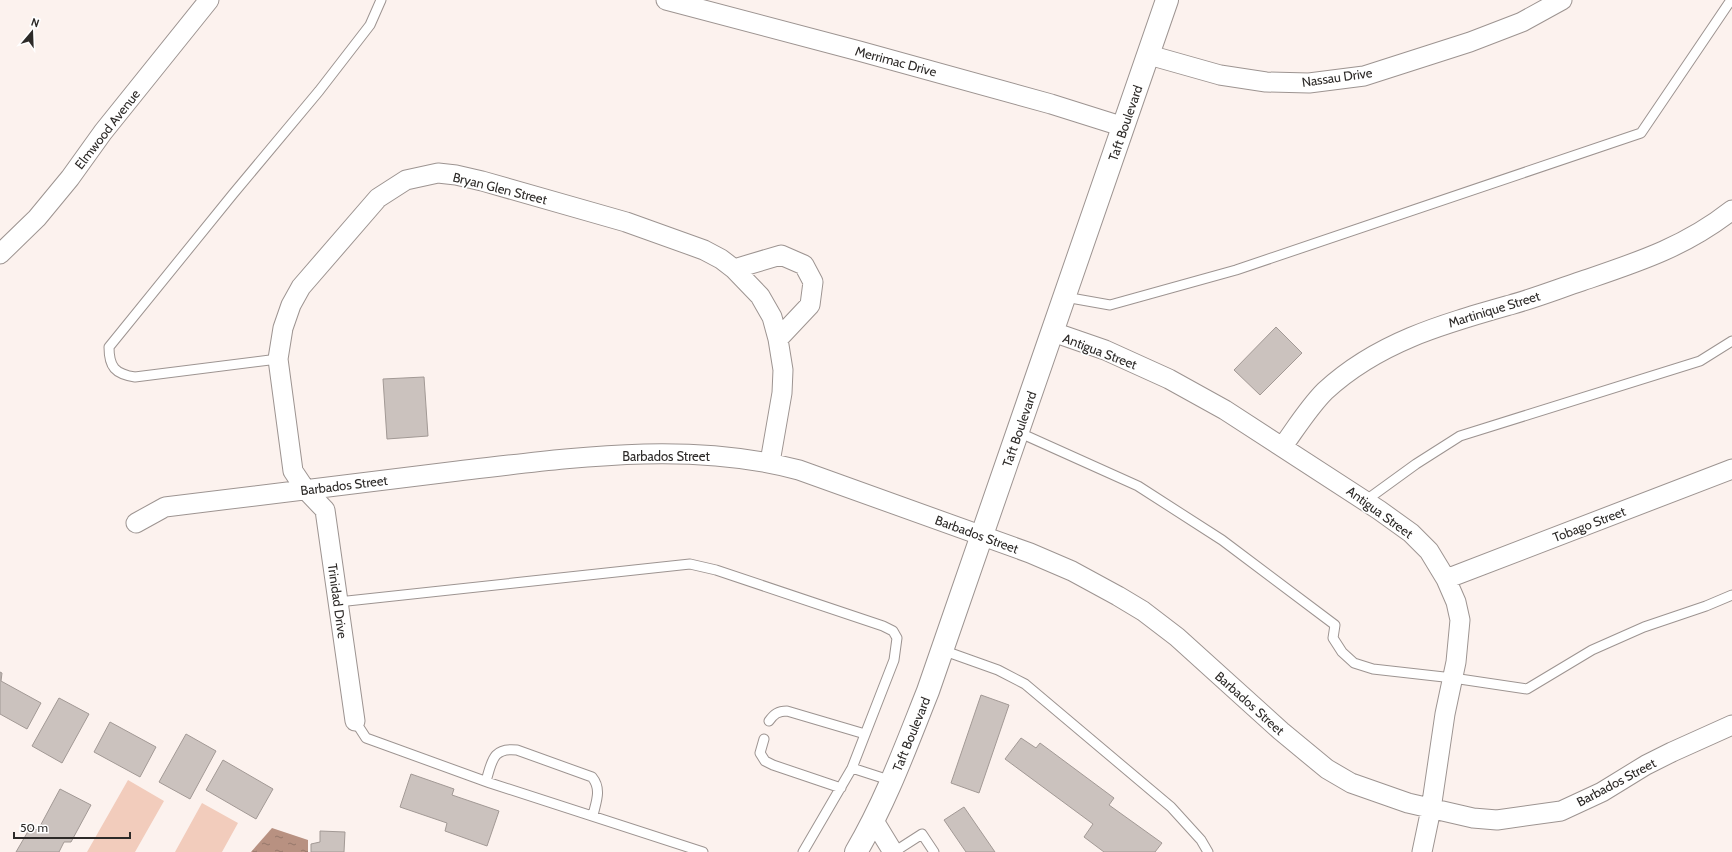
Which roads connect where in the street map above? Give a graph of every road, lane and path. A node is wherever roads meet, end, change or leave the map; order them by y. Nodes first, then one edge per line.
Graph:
1 (209, 0) edge
2 (381, 0) edge
3 (666, 0) edge
4 (1168, 0) edge
5 (1562, 0) edge
6 (1731, 0) edge
7 (1149, 55) junction
8 (1124, 127) junction
9 (1732, 210) edge
10 (0, 254) edge
11 (734, 269) junction
12 (1065, 297) junction
13 (1053, 332) junction
14 (778, 339) junction
15 (1732, 342) edge
16 (278, 359) junction
17 (1018, 432) junction
18 (1283, 446) junction
19 (770, 462) junction
20 (1732, 469) edge
21 (305, 489) junction
22 (1365, 501) junction
23 (136, 523) dead end
24 (981, 536) junction
25 (1446, 579) junction
26 (1732, 595) edge
27 (338, 602) junction
28 (942, 650) junction
29 (1453, 678) junction
30 (355, 721) joint
31 (769, 721) dead end
32 (1732, 725) edge
33 (865, 734) junction
34 (764, 739) dead end
35 (852, 768) junction
36 (486, 781) junction
37 (892, 781) junction
38 (841, 788) junction
39 (1431, 809) junction
40 (593, 815) junction
41 (874, 821) junction
42 (703, 852) edge
43 (803, 852) edge
44 (856, 852) edge
45 (893, 852) edge
46 (934, 852) edge
47 (1208, 852) edge
48 (1422, 852) edge

1 - 10 street, Elmwood Avenue
2 - 16 lane
3 - 8 street, Merrimac Drive
4 - 7 street, Taft Boulevard
5 - 7 street, Nassau Drive
6 - 12 lane
7 - 8 street, Taft Boulevard
8 - 12 street, Taft Boulevard
9 - 18 street, Martinique Street
11 - 14 street, Bryan Glen Street
11 - 14 street
11 - 16 street, Bryan Glen Street
12 - 13 street, Taft Boulevard
13 - 17 street, Taft Boulevard
13 - 18 street, Antigua Street
14 - 19 street, Bryan Glen Street
15 - 22 lane
16 - 21 street, Bryan Glen Street
17 - 24 street, Taft Boulevard
17 - 29 lane
18 - 22 street, Antigua Street
19 - 21 street, Barbados Street
19 - 24 street, Barbados Street
20 - 25 street, Tobago Street
21 - 23 street, Barbados Street
21 - 27 street, Trinidad Drive
22 - 25 street, Antigua Street
24 - 28 street, Taft Boulevard
24 - 39 street, Barbados Street
25 - 29 street, Antigua Street
26 - 29 lane
27 - 30 street, Trinidad Drive
27 - 33 lane
28 - 37 street, Taft Boulevard
28 - 47 lane
29 - 39 street, Antigua Street
30 - 36 lane
31 - 33 lane
32 - 39 street, Barbados Street
33 - 35 lane
34 - 38 lane
35 - 37 lane
35 - 38 lane
36 - 40 lane
36 - 40 lane
37 - 41 street, Taft Boulevard
38 - 43 lane
39 - 48 street, Antigua Street
40 - 42 lane
41 - 44 street, Taft Boulevard
41 - 45 street
45 - 46 lane

